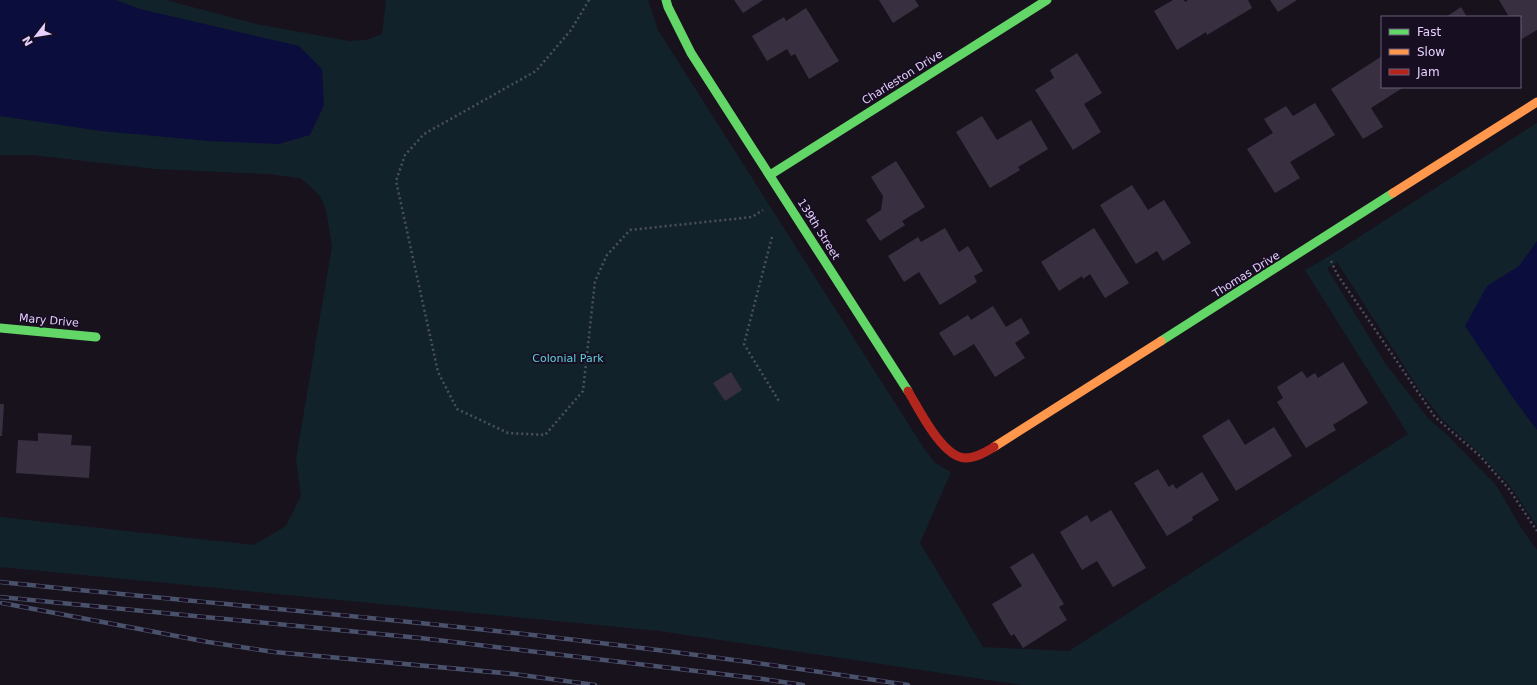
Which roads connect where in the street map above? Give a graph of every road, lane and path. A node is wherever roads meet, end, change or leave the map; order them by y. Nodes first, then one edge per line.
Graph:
1 (590, 0) edge
2 (666, 0) edge
3 (1047, 0) edge
4 (1537, 102) edge
5 (770, 175) junction
6 (784, 198) junction
7 (772, 237) dead end
8 (1320, 241) junction
9 (0, 328) edge
10 (96, 337) dead end
11 (780, 403) dead end
12 (964, 459) joint
13 (1537, 531) edge

1 - 6 path
2 - 5 street, 139th Street
3 - 5 street, Charleston Drive
4 - 8 street, Thomas Drive
5 - 6 street, 139th Street
6 - 12 street, 139th Street
7 - 11 path
8 - 12 street, Thomas Drive
8 - 13 path
9 - 10 street, Mary Drive

